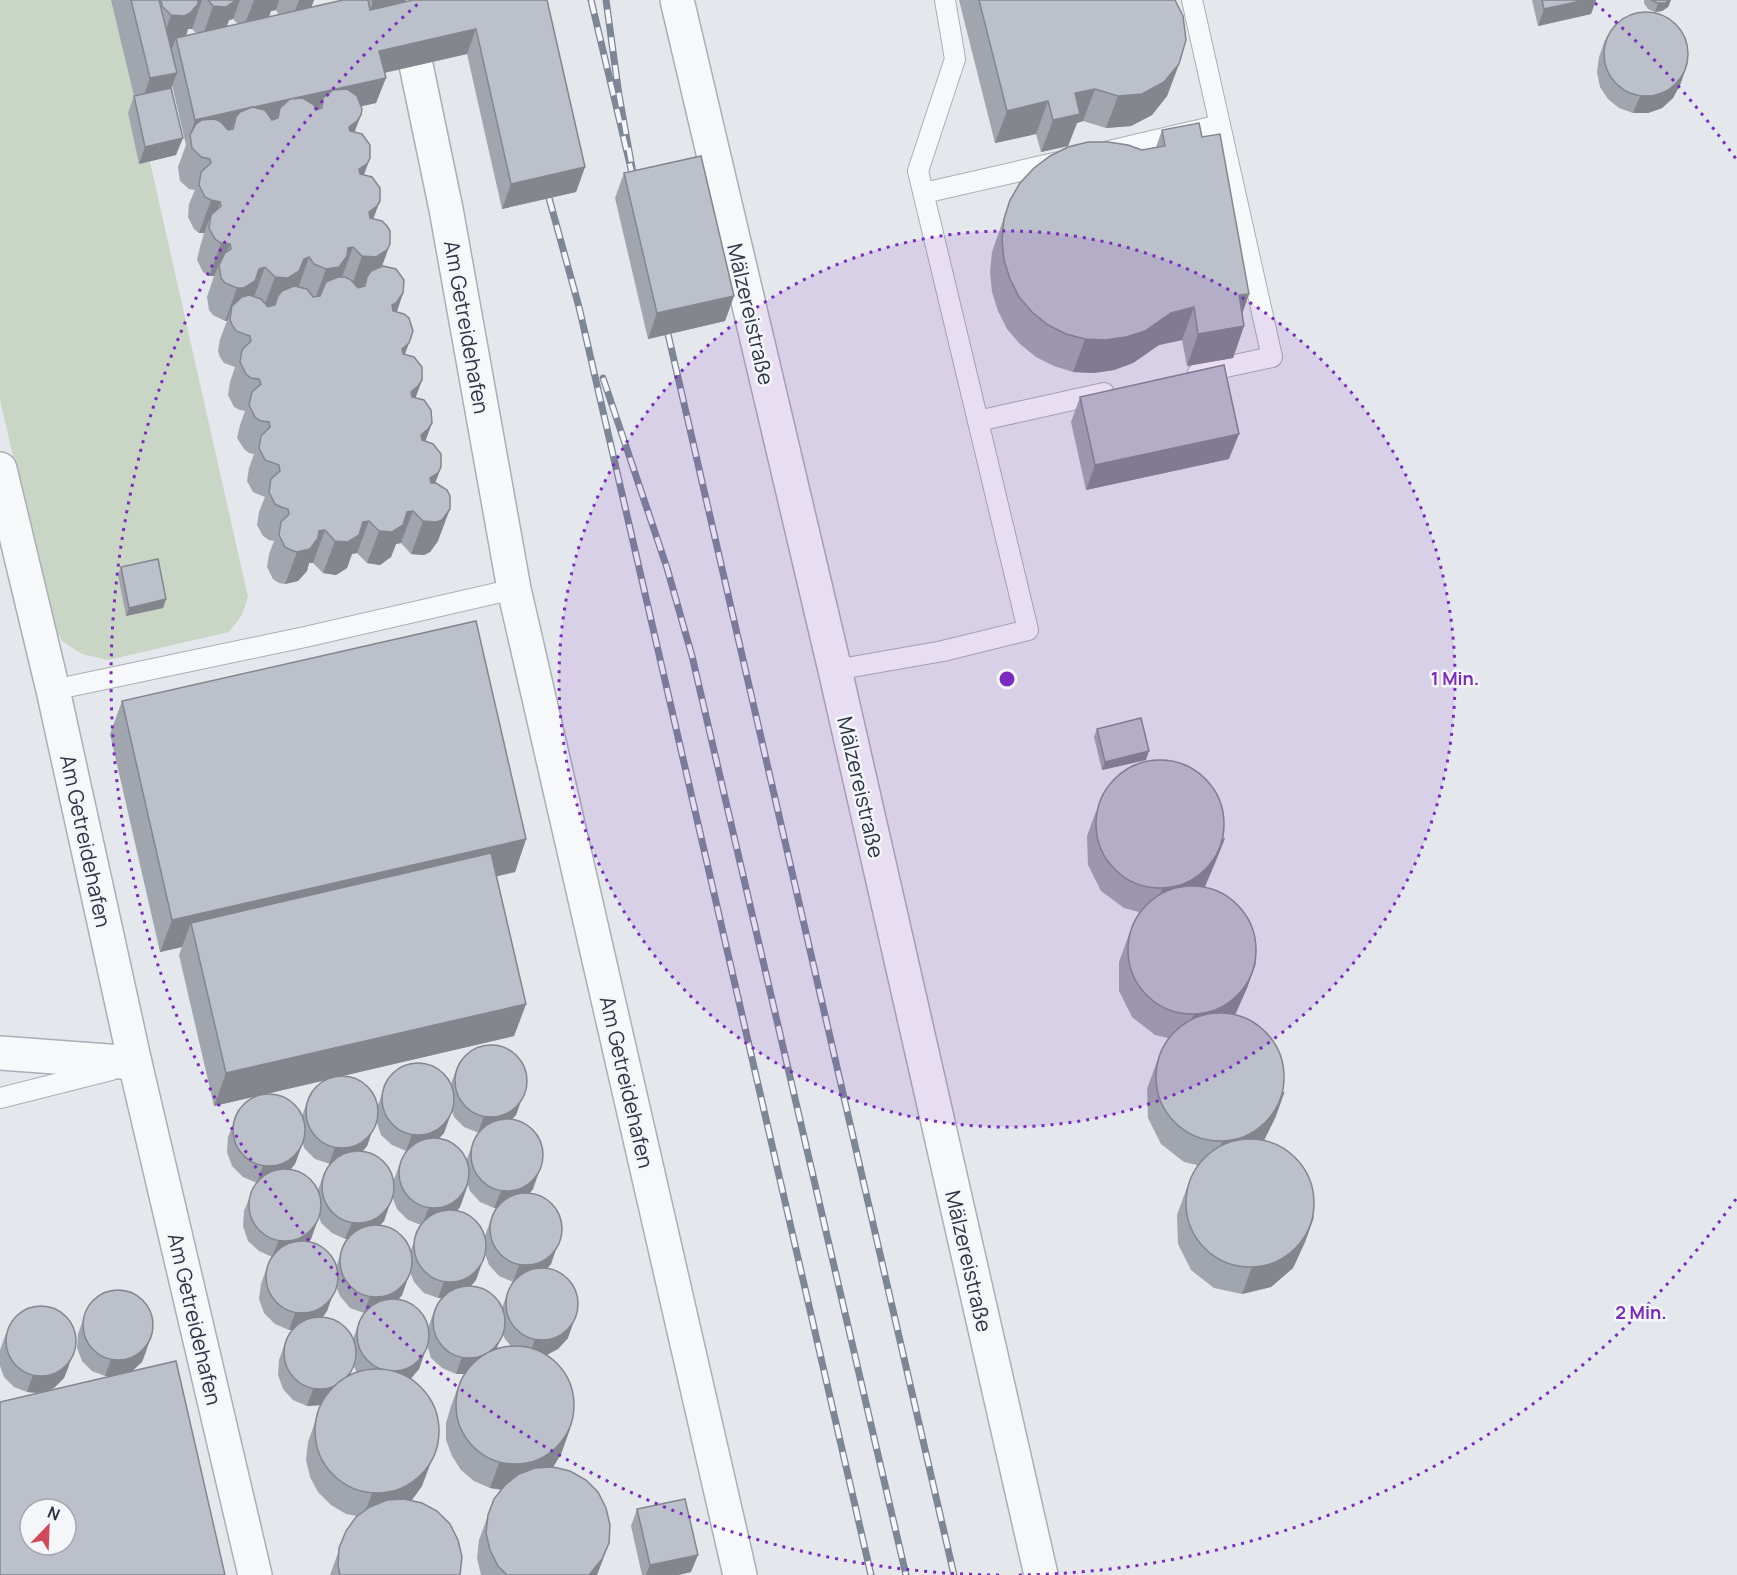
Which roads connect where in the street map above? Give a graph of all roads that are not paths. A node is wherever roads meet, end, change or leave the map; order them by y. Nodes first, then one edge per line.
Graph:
1 (677, 0) edge
2 (945, 0) edge
3 (1192, 0) edge
4 (416, 65) edge
5 (1220, 125) junction
6 (924, 193) junction
7 (1181, 376) edge
8 (1125, 389) edge
9 (978, 420) junction
10 (0, 469) edge
11 (514, 589) junction
12 (834, 670) junction
13 (52, 690) junction
14 (0, 1053) edge
15 (135, 1063) junction
16 (0, 1098) edge
17 (255, 1575) edge
18 (740, 1575) edge
19 (1041, 1575) edge

1 - 12 street, Mälzereistraße
2 - 6 lane
3 - 5 lane
4 - 11 street, Am Getreidehafen
5 - 6 lane
5 - 7 lane
6 - 9 lane
8 - 9 lane
9 - 12 lane
10 - 13 street, Am Getreidehafen
11 - 13 lane
11 - 18 street, Am Getreidehafen
12 - 19 street, Mälzereistraße
13 - 15 street, Am Getreidehafen
14 - 15 street
15 - 16 lane
15 - 17 street, Am Getreidehafen

